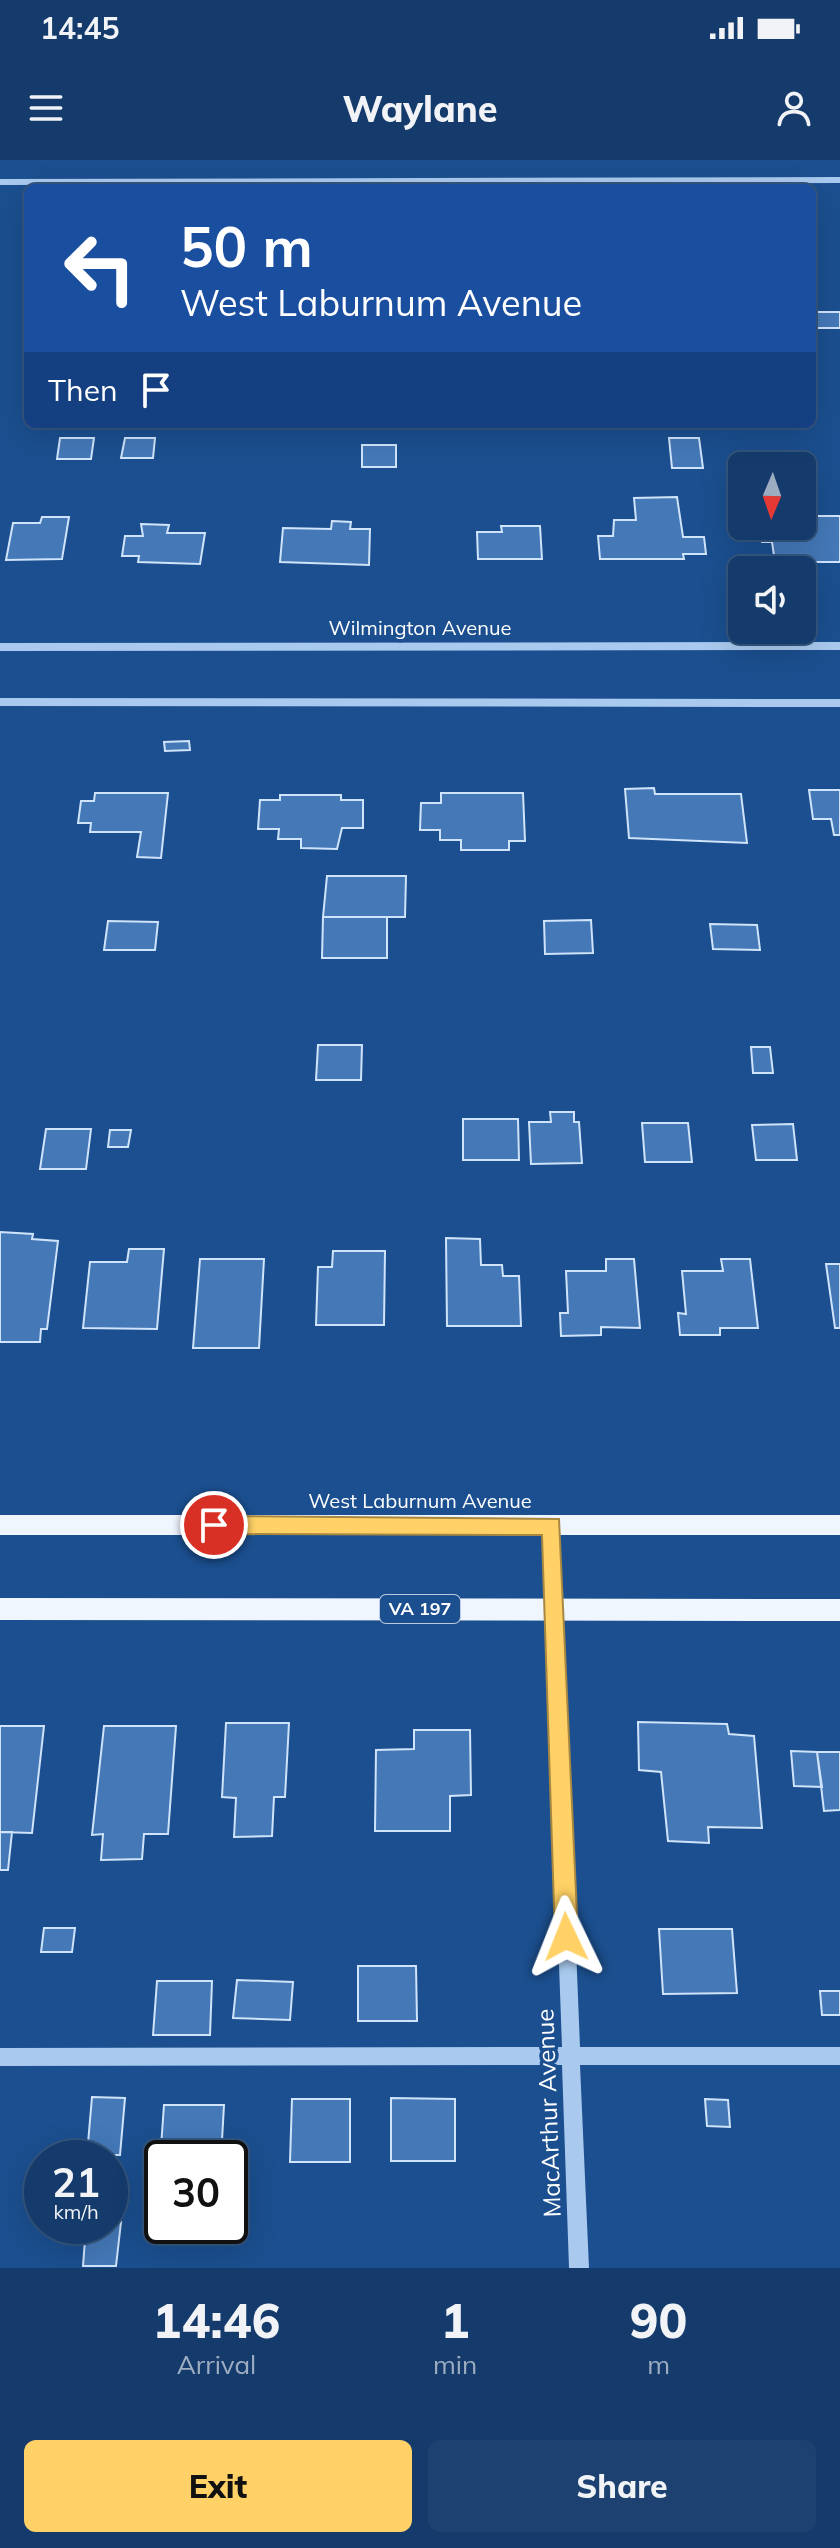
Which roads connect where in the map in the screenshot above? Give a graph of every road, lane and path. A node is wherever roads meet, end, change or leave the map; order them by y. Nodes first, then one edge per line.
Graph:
1 (840, 180) edge
2 (0, 182) edge
3 (840, 646) edge
4 (0, 647) edge
5 (0, 702) edge
6 (840, 703) edge
7 (0, 1525) edge
8 (551, 1525) junction
9 (840, 1525) edge
10 (0, 1609) edge
11 (555, 1609) junction
12 (840, 1610) edge
13 (571, 2056) junction
14 (840, 2056) edge
15 (0, 2057) edge
16 (579, 2268) edge

1 - 2 street
3 - 4 street, Wilmington Avenue
5 - 6 street
7 - 8 main road, West Laburnum Avenue
8 - 9 main road, West Laburnum Avenue
8 - 11 street, MacArthur Avenue
10 - 11 main road, VA 197
11 - 12 main road, VA 197
11 - 13 street, MacArthur Avenue
13 - 14 street
13 - 15 street
13 - 16 street, MacArthur Avenue

